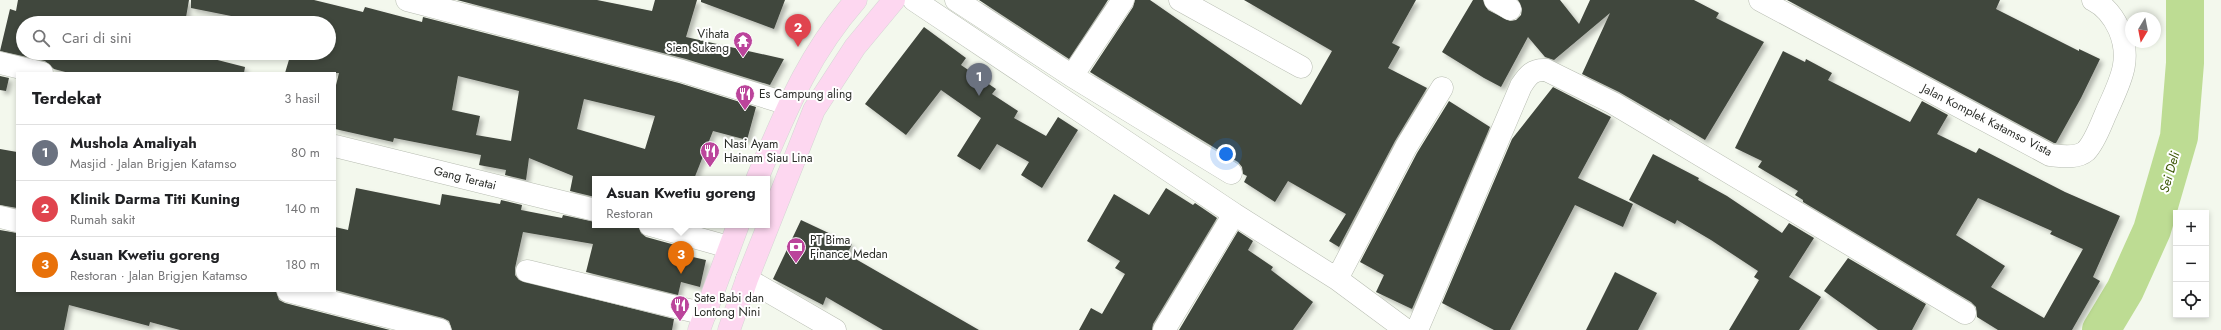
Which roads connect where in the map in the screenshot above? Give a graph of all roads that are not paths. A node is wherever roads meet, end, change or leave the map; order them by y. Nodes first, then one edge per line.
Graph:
1 (407, 0) edge
2 (856, 0) edge
3 (894, 0) edge
4 (914, 0) edge
5 (956, 0) edge
6 (1123, 0) edge
7 (1180, 0) edge
8 (1760, 0) edge
9 (2093, 0) edge
10 (0, 62) edge
11 (1301, 67) dead end
12 (38, 72) edge
13 (1072, 76) junction
14 (1442, 88) dead end
15 (788, 104) junction
16 (336, 146) edge
17 (1231, 173) dead end
18 (758, 176) edge
19 (592, 209) edge
20 (1234, 214) junction
21 (0, 217) edge
22 (16, 221) edge
23 (770, 221) edge
24 (661, 228) edge
25 (737, 228) edge
26 (767, 228) edge
27 (729, 247) junction
28 (527, 271) dead end
29 (1338, 278) junction
30 (747, 279) junction
31 (292, 292) edge
32 (1965, 313) dead end
33 (702, 322) edge
34 (1396, 327) edge
35 (440, 330) edge
36 (729, 330) edge
37 (835, 330) edge
38 (1164, 330) edge
39 (1416, 330) edge

1 - 15 street
2 - 15 main road
3 - 23 main road
4 - 20 street
5 - 13 street
6 - 13 street
7 - 11 street
8 - 9 street, Jalan Komplek Katamso Vista
10 - 12 street
13 - 17 street
14 - 29 street
15 - 18 main road
16 - 19 street, Gang Teratai
20 - 29 street
20 - 38 street
21 - 22 street
24 - 27 street
25 - 27 main road
26 - 30 main road
27 - 33 main road
28 - 33 street
29 - 34 street
30 - 36 main road
30 - 37 street
31 - 35 street
32 - 39 street

